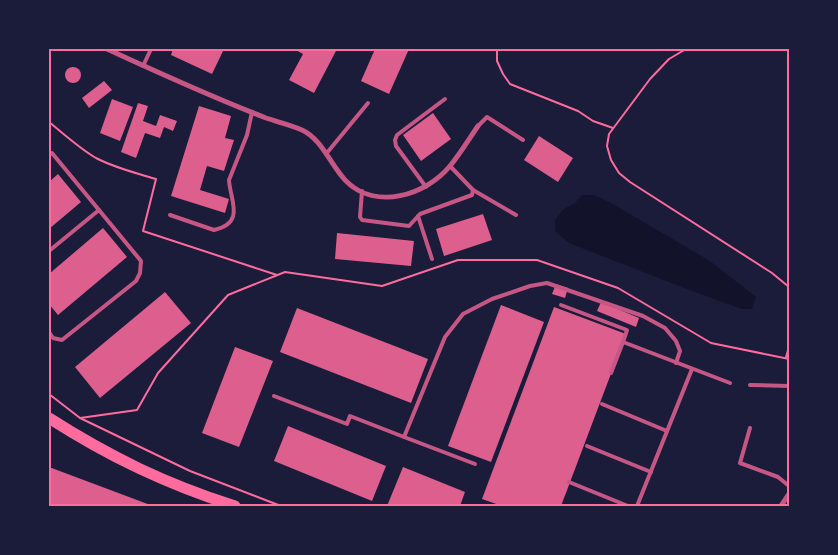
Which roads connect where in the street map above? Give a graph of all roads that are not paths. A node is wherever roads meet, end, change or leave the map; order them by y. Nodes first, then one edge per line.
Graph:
1 (106, 49) edge
2 (151, 49) edge
3 (143, 66) junction
4 (444, 99) dead end
5 (368, 103) dead end
6 (252, 112) junction
7 (478, 126) joint
8 (523, 140) dead end
9 (326, 154) junction
10 (49, 155) edge
11 (450, 166) junction
12 (426, 187) junction
13 (473, 190) junction
14 (362, 191) junction
15 (99, 210) junction
16 (170, 215) dead end
17 (516, 215) dead end
18 (418, 216) junction
19 (49, 251) edge
20 (432, 259) dead end
21 (561, 305) dead end
22 (49, 332) edge
23 (623, 342) junction
24 (676, 363) junction
25 (692, 369) junction
26 (611, 373) dead end
27 (730, 383) dead end
28 (750, 385) dead end
29 (789, 386) edge
30 (274, 396) dead end
31 (602, 404) dead end
32 (49, 418) edge
33 (750, 428) dead end
34 (667, 431) junction
35 (404, 437) junction
36 (587, 446) dead end
37 (475, 464) dead end
38 (651, 472) junction
39 (569, 482) dead end
40 (789, 486) edge
41 (789, 494) edge
42 (234, 506) edge
43 (628, 506) edge
44 (637, 506) edge
45 (781, 506) edge

1 - 3 street
2 - 3 lane
3 - 6 street
4 - 12 lane
5 - 9 lane
6 - 9 street
6 - 16 lane
7 - 8 lane
7 - 11 street
9 - 14 street
10 - 15 lane
11 - 12 street
11 - 13 lane
12 - 14 street
13 - 17 lane
13 - 18 lane
14 - 18 lane
15 - 19 lane
15 - 22 lane
18 - 20 lane
21 - 23 lane
23 - 24 lane
23 - 26 lane
24 - 25 lane
24 - 35 lane
25 - 27 lane
25 - 34 lane
28 - 29 lane
30 - 35 lane
31 - 34 lane
32 - 42 main road
33 - 40 lane
34 - 38 lane
35 - 37 lane
36 - 38 lane
38 - 44 lane
39 - 43 lane
41 - 45 street

